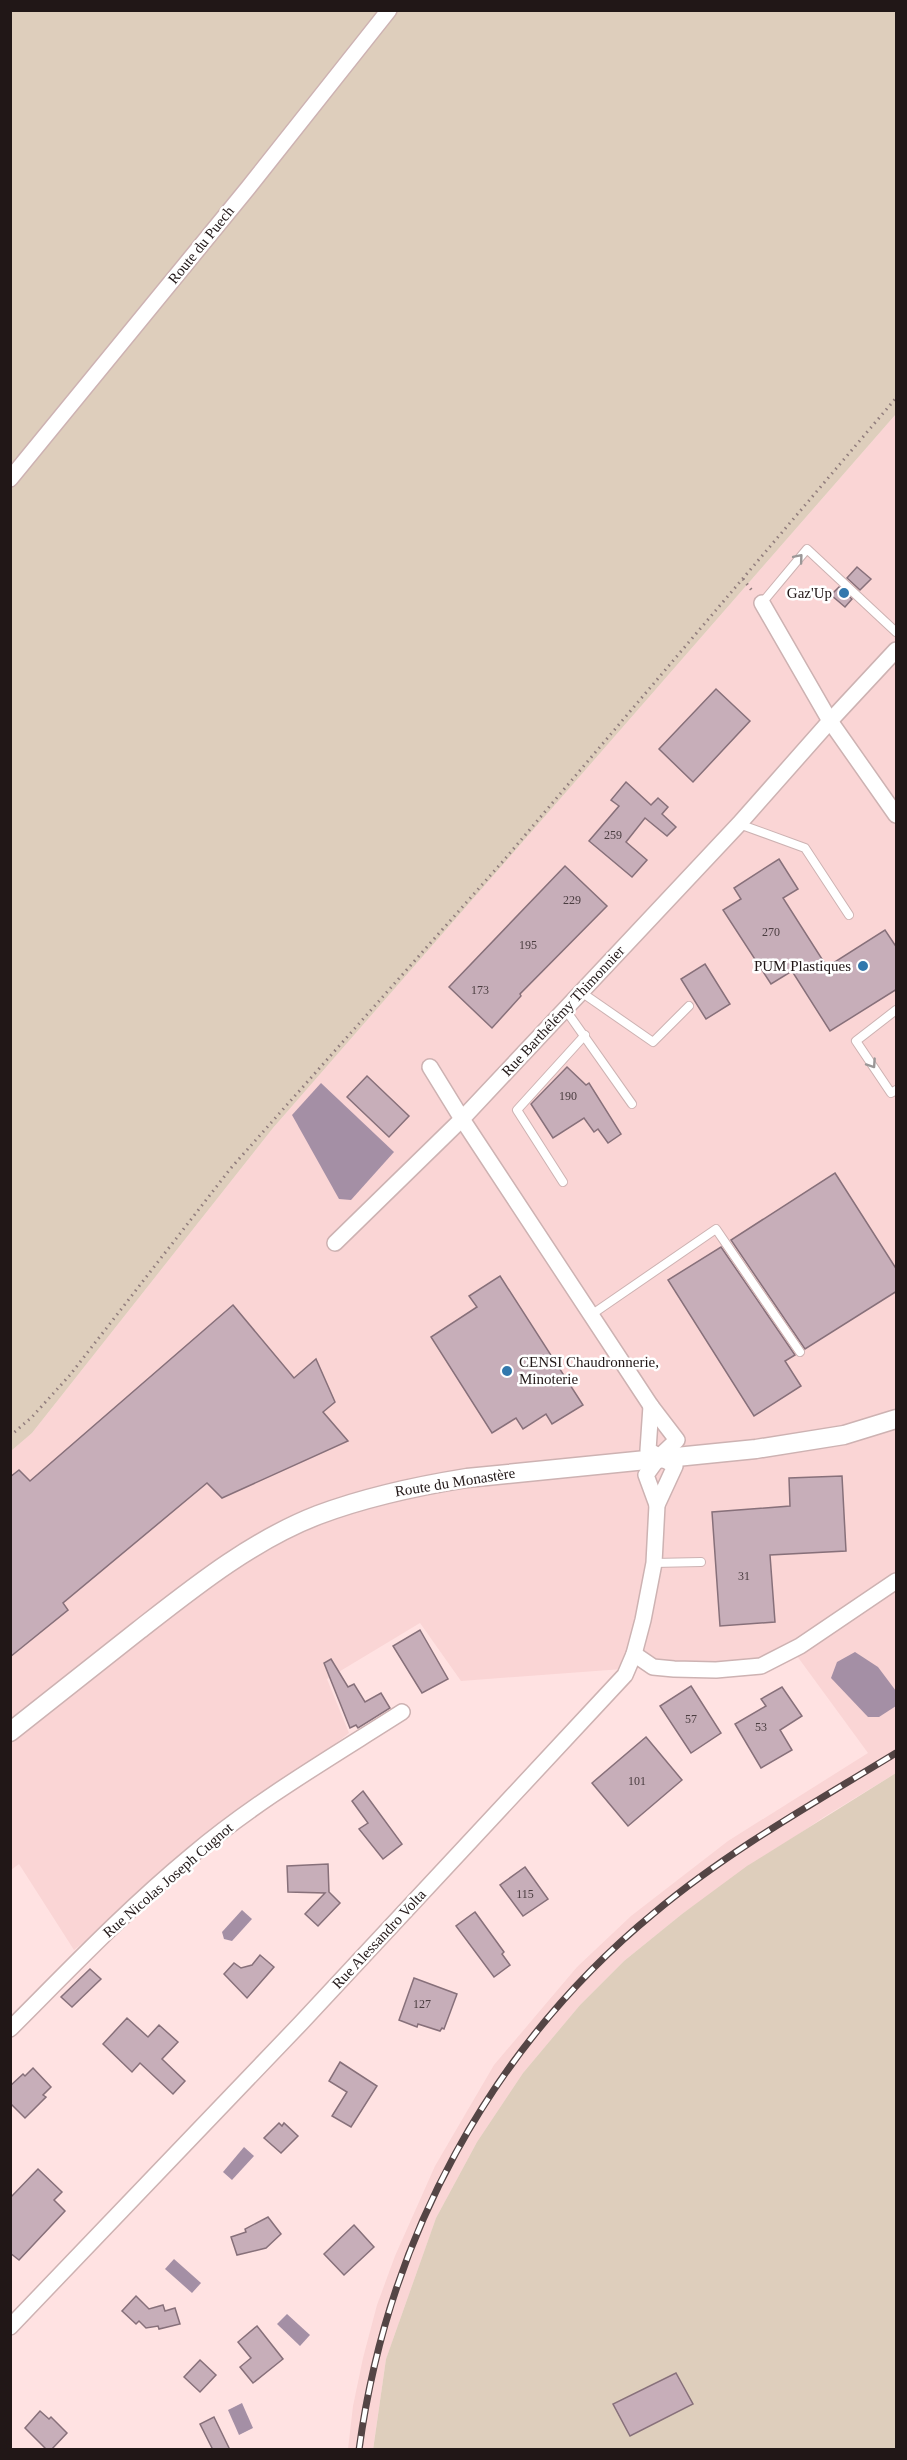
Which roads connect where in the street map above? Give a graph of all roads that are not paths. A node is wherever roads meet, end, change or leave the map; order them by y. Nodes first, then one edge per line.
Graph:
1 (389, 10) edge
2 (10, 479) edge
3 (762, 603) joint
4 (897, 632) edge
5 (897, 650) edge
6 (830, 721) junction
7 (897, 815) edge
8 (740, 824) junction
9 (849, 915) dead end
10 (581, 992) junction
11 (689, 1006) dead end
12 (565, 1009) junction
13 (897, 1010) edge
14 (585, 1035) junction
15 (430, 1067) dead end
16 (897, 1090) edge
17 (632, 1104) dead end
18 (462, 1119) junction
19 (563, 1182) dead end
20 (335, 1243) dead end
21 (591, 1315) junction
22 (800, 1352) dead end
23 (651, 1406) junction
24 (897, 1419) edge
25 (659, 1458) junction
26 (657, 1505) junction
27 (702, 1562) dead end
28 (654, 1563) junction
29 (897, 1581) edge
30 (634, 1654) junction
31 (402, 1712) dead end
32 (10, 1732) edge
33 (10, 2029) edge
34 (10, 2327) edge

1 - 2 street, Route du Puech
3 -> 4 lane
3 - 6 street
5 - 6 street, Rue Barthélémy Thimonnier
6 - 7 street
6 - 8 street, Rue Barthélémy Thimonnier
8 - 9 lane
8 - 10 street, Rue Barthélémy Thimonnier
10 - 11 lane
10 - 12 street, Rue Barthélémy Thimonnier
12 - 14 lane
12 - 18 street, Rue Barthélémy Thimonnier
13 -> 16 lane
14 - 17 lane
14 - 19 lane
15 - 18 street
18 - 20 street, Rue Barthélémy Thimonnier
18 - 21 street
21 - 22 lane
21 - 23 street
23 - 25 street
23 - 25 street
24 - 25 street, Route du Monastère
25 - 26 street, Rue Alessandro Volta
25 - 26 street, Rue Alessandro Volta
25 - 32 street, Route du Monastère
26 - 28 street, Rue Alessandro Volta
27 - 28 lane
28 - 30 street, Rue Alessandro Volta
29 - 30 street
30 - 34 street, Rue Alessandro Volta
31 - 33 street, Rue Nicolas Joseph Cugnot

